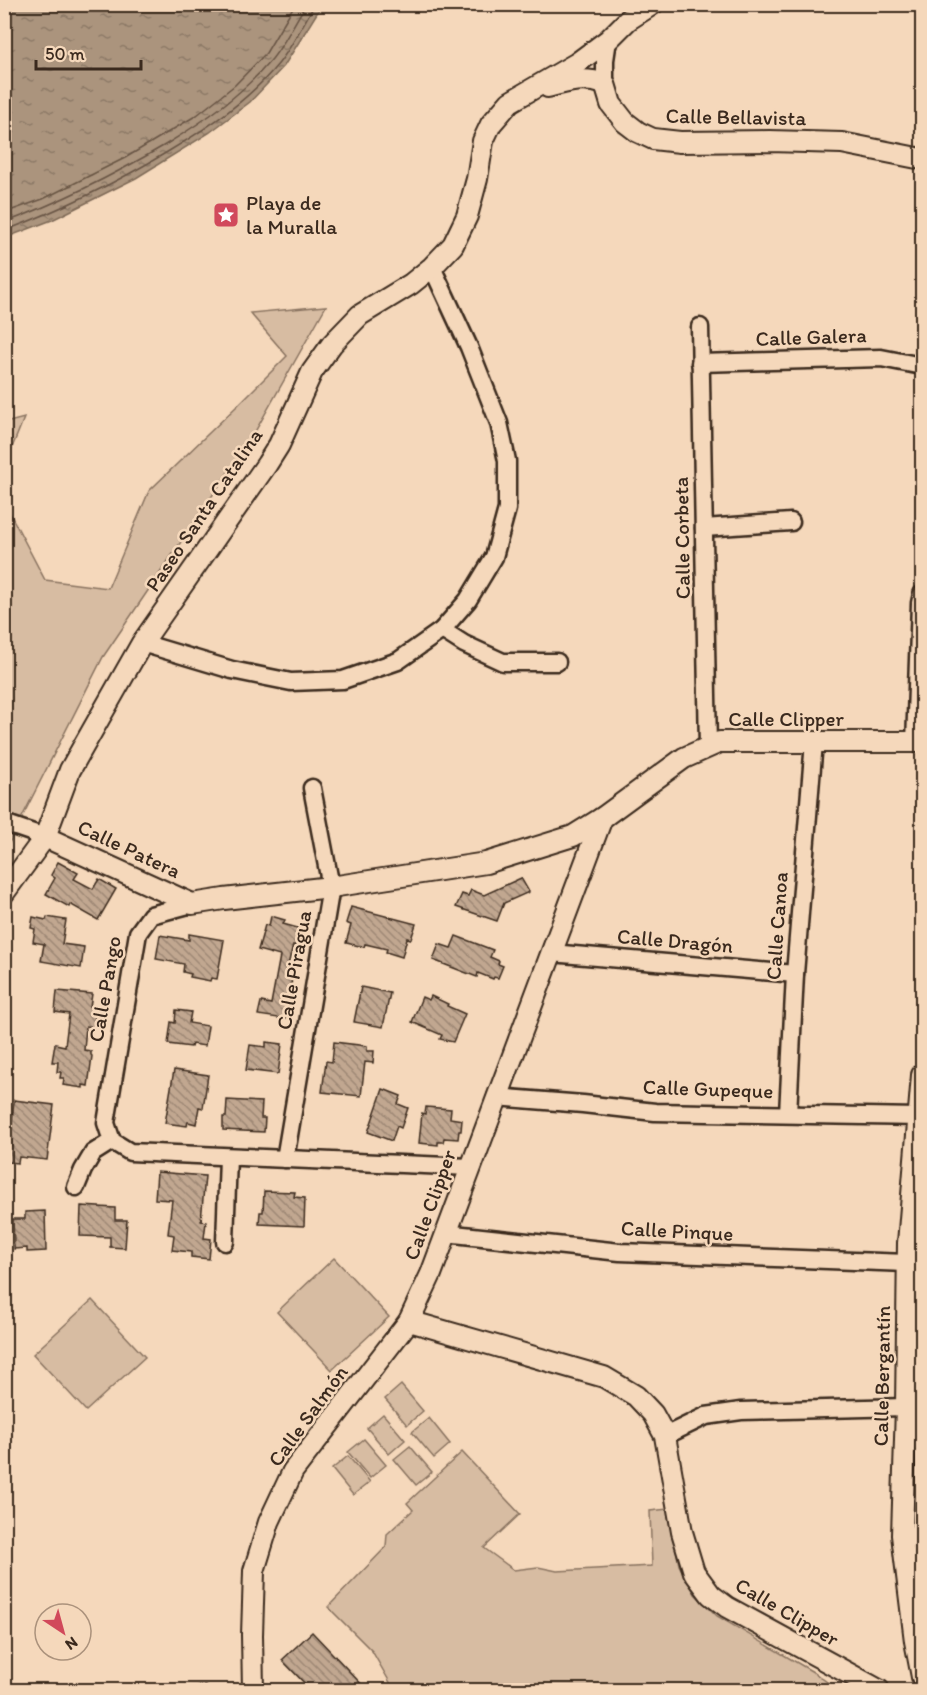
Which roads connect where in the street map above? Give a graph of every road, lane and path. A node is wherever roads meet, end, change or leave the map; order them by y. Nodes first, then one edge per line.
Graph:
1 (653, 4) edge
2 (608, 40) junction
3 (605, 84) junction
4 (525, 93) junction
5 (922, 159) edge
6 (432, 267) junction
7 (700, 327) dead end
8 (700, 363) junction
9 (922, 366) edge
10 (791, 522) dead end
11 (704, 528) junction
12 (922, 594) edge
13 (442, 630) junction
14 (141, 643) junction
15 (557, 662) dead end
16 (814, 742) junction
17 (919, 742) edge
18 (708, 747) junction
19 (312, 788) dead end
20 (602, 818) junction
21 (4, 823) edge
22 (45, 837) junction
23 (331, 887) junction
24 (4, 893) edge
25 (192, 904) junction
26 (551, 953) junction
27 (795, 974) junction
28 (922, 1075) edge
29 (496, 1097) junction
30 (788, 1114) junction
31 (919, 1117) junction
32 (112, 1141) junction
33 (228, 1157) junction
34 (285, 1159) junction
35 (470, 1167) junction
36 (76, 1187) dead end
37 (445, 1233) junction
38 (225, 1242) dead end
39 (915, 1242) edge
40 (907, 1263) junction
41 (409, 1321) junction
42 (915, 1339) edge
43 (906, 1407) junction
44 (666, 1436) junction
45 (922, 1534) edge
46 (903, 1535) junction
47 (922, 1677) edge
48 (922, 1689) edge
49 (253, 1690) edge
50 (879, 1690) edge
51 (917, 1690) edge

1 - 2 street
2 - 3 street, Calle Bellavista
2 - 4 street, Paseo Santa Catalina
3 - 4 street
3 - 5 street, Calle Bellavista
4 - 6 street, Paseo Santa Catalina
6 - 13 street
6 - 14 street, Paseo Santa Catalina
7 - 8 street, Calle Corbeta
8 - 9 street, Calle Galera
8 - 11 street, Calle Corbeta
10 - 11 street
11 - 18 street, Calle Corbeta
12 - 17 street
13 - 14 street
13 - 15 street
14 - 22 street, Paseo Santa Catalina
16 - 17 street, Calle Clipper
16 - 18 street, Calle Clipper
16 - 27 street, Calle Canoa
18 - 20 street, Calle Clipper
19 - 23 street, Calle Piragua
20 - 23 street, Calle Pango
20 - 26 street, Calle Clipper
21 - 22 street
22 - 24 street, Paseo Santa Catalina
22 - 25 street, Calle Patera
23 - 25 street, Calle Pango
23 - 34 street, Calle Piragua
25 - 32 street, Calle Pango
26 - 27 street, Calle Dragón
26 - 29 street, Calle Clipper
27 - 30 street, Calle Canoa
28 - 31 street, Calle Bergantín
29 - 30 street, Calle Gupeque
29 - 35 street, Calle Clipper
30 - 31 street, Calle Gupeque
31 - 39 street, Calle Bergantín
32 - 33 street
32 - 36 street
33 - 34 street
33 - 38 street
34 - 35 street
35 - 37 street, Calle Clipper
37 - 40 street, Calle Pinque
37 - 41 street, Calle Clipper
39 - 40 street, Calle Bergantín
40 - 42 street, Calle Bergantín
41 - 44 street, Calle Clipper
41 - 49 street, Calle Salmón
42 - 43 street, Calle Bergantín
43 - 44 street
43 - 46 street, Calle Bergantín
44 - 50 street, Calle Clipper
45 - 46 street
46 - 47 street, Calle Bergantín
48 - 51 street

